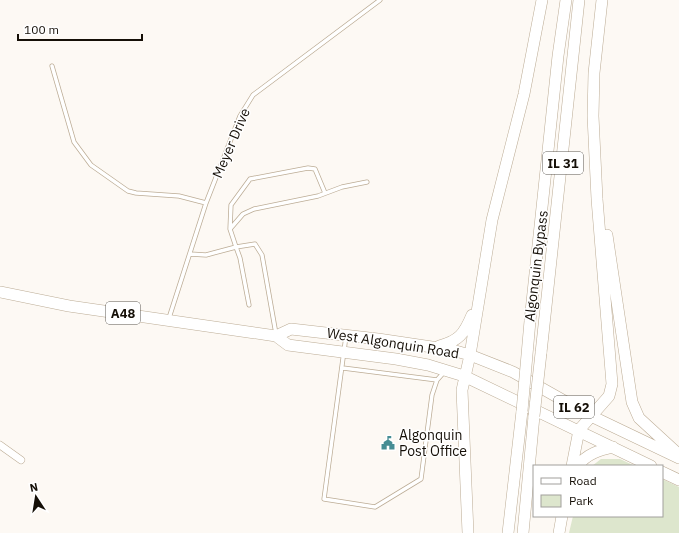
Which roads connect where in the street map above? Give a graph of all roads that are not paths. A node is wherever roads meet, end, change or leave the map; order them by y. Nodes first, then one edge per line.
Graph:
1 (380, 0) edge
2 (542, 0) edge
3 (566, 0) edge
4 (579, 0) edge
5 (602, 0) edge
6 (52, 66) dead end
7 (596, 168) junction
8 (367, 182) dead end
9 (325, 194) junction
10 (206, 203) junction
11 (230, 229) junction
12 (236, 247) junction
13 (190, 254) junction
14 (0, 292) edge
15 (478, 302) junction
16 (249, 305) dead end
17 (169, 320) junction
18 (347, 335) junction
19 (276, 336) junction
20 (434, 348) junction
21 (345, 352) junction
22 (470, 355) junction
23 (343, 368) junction
24 (446, 370) junction
25 (464, 376) junction
26 (437, 380) junction
27 (591, 416) junction
28 (579, 430) junction
29 (0, 445) edge
30 (613, 447) junction
31 (679, 456) edge
32 (21, 460) dead end
33 (572, 465) edge
34 (579, 465) edge
35 (649, 465) edge
36 (663, 472) edge
37 (679, 480) edge
38 (562, 517) edge
39 (468, 529) edge
40 (508, 533) edge
41 (523, 533) edge
42 (559, 533) edge

1 - 10 lane, Meyer Drive
2 - 15 main road
3 - 40 main road, Algonquin Bypass / IL 31, bridge
4 - 41 main road, Algonquin Bypass / IL 31, bridge
5 - 7 main road
6 - 10 lane
7 - 27 main road
7 - 31 main road
8 - 9 lane
9 - 11 lane
9 - 11 lane
10 - 13 lane, Meyer Drive
11 - 12 lane
12 - 13 lane
12 - 16 lane
12 - 19 lane
13 - 17 lane, Meyer Drive
14 - 17 main road, West Algonquin Road / A48
15 - 20 main road
15 - 22 main road
17 - 19 main road, West Algonquin Road / A48
18 - 19 main road, West Algonquin Road / A48
18 - 20 main road, West Algonquin Road / A48
18 - 21 lane
19 - 21 main road, West Algonquin Road / A48
20 - 22 main road, West Algonquin Road / A48
21 - 23 lane
21 - 24 main road, West Algonquin Road / A48
22 - 25 main road
22 - 27 main road, West Algonquin Road / IL 62
23 - 26 lane
23 - 26 lane
24 - 25 main road, West Algonquin Road / A48
24 - 26 lane
25 - 28 main road, West Algonquin Road / IL 62
25 - 39 main road
27 - 28 main road
27 - 31 main road, West Algonquin Road / IL 62
28 - 30 main road, West Algonquin Road / IL 62
28 - 33 main road
29 - 32 street
30 - 34 main road
30 - 35 main road, West Algonquin Road / IL 62
36 - 37 main road
38 - 42 main road

